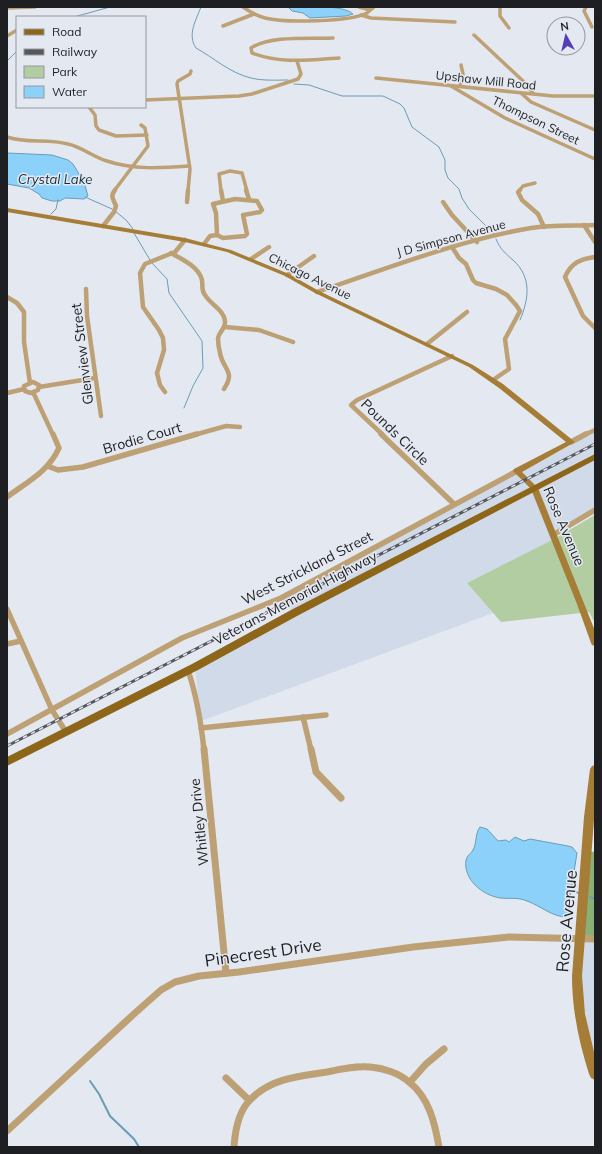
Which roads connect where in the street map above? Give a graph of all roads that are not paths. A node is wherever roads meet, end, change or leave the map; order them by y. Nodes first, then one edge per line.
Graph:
1 (35, 7) edge
2 (243, 7) edge
3 (359, 7) edge
4 (374, 7) edge
5 (500, 7) edge
6 (586, 7) edge
7 (7, 8) edge
8 (370, 10) junction
9 (254, 14) junction
10 (360, 14) junction
11 (455, 22) dead end
12 (223, 26) dead end
13 (592, 27) dead end
14 (509, 28) dead end
15 (16, 31) edge
16 (474, 35) dead end
17 (7, 36) edge
18 (333, 38) dead end
19 (339, 58) dead end
20 (297, 61) junction
21 (461, 65) dead end
22 (191, 71) dead end
23 (376, 78) dead end
24 (449, 85) junction
25 (460, 86) junction
26 (521, 93) junction
27 (533, 93) junction
28 (595, 96) edge
29 (179, 98) junction
30 (146, 100) edge
31 (90, 108) edge
32 (141, 125) dead end
33 (595, 130) edge
34 (147, 135) junction
35 (7, 137) edge
36 (595, 158) edge
37 (133, 166) junction
38 (189, 166) junction
39 (535, 184) dead end
40 (249, 199) junction
41 (223, 201) junction
42 (187, 202) dead end
43 (443, 202) dead end
44 (7, 210) edge
45 (584, 225) junction
46 (595, 225) edge
47 (103, 226) junction
48 (544, 227) junction
49 (217, 235) junction
50 (185, 240) junction
51 (477, 242) junction
52 (595, 242) edge
53 (204, 244) junction
54 (269, 247) dead end
55 (452, 247) junction
56 (171, 253) junction
57 (314, 256) dead end
58 (595, 257) edge
59 (251, 259) junction
60 (287, 275) junction
61 (86, 289) dead end
62 (317, 292) junction
63 (7, 297) edge
64 (467, 312) dead end
65 (225, 327) junction
66 (595, 328) edge
67 (293, 342) dead end
68 (427, 344) junction
69 (452, 356) junction
70 (95, 378) junction
71 (493, 380) junction
72 (30, 383) junction
73 (40, 387) junction
74 (24, 389) junction
75 (224, 389) dead end
76 (33, 392) junction
77 (165, 392) dead end
78 (7, 393) edge
79 (101, 416) dead end
80 (240, 427) dead end
81 (595, 430) edge
82 (571, 442) junction
83 (595, 457) edge
84 (50, 467) junction
85 (517, 471) junction
86 (534, 488) junction
87 (7, 497) edge
88 (454, 504) junction
89 (595, 510) edge
90 (553, 535) junction
91 (7, 609) edge
92 (21, 641) junction
93 (595, 643) edge
94 (7, 644) edge
95 (188, 670) junction
96 (52, 710) junction
97 (326, 715) dead end
98 (303, 717) junction
99 (201, 728) junction
100 (66, 732) junction
101 (7, 734) edge
102 (7, 762) edge
103 (595, 769) edge
104 (341, 798) dead end
105 (580, 939) junction
106 (595, 939) edge
107 (226, 973) junction
108 (444, 1050) dead end
109 (595, 1074) edge
110 (226, 1078) dead end
111 (410, 1082) junction
112 (249, 1100) junction
113 (7, 1130) edge
114 (234, 1147) edge
115 (439, 1147) edge

1 - 7 street
2 - 9 street
3 - 8 street
4 - 8 street
5 - 14 street
6 - 13 street
8 - 10 street
9 - 10 street
9 - 12 street
10 - 11 street
15 - 17 street
16 - 27 street
18 - 20 street
19 - 20 street
20 - 29 street
21 - 25 street
22 - 29 street
23 - 24 street, Upshaw Mill Road
24 - 25 street, Upshaw Mill Road
24 - 36 street, Thompson Street
25 - 26 street, Upshaw Mill Road
26 - 27 street, Upshaw Mill Road
26 - 33 street
27 - 28 street, Upshaw Mill Road
29 - 30 street
29 - 38 street
31 - 34 street
32 - 34 street
34 - 37 street
35 - 37 street
37 - 38 street
37 - 47 street
38 - 42 street
39 - 48 street
40 - 41 street
40 - 41 street
40 - 49 street
41 - 49 street
43 - 51 street
44 - 47 street, Chicago Avenue
45 - 46 street, J D Simpson Avenue
45 - 48 street, J D Simpson Avenue
45 - 52 street
47 - 50 street, Chicago Avenue
48 - 51 street, J D Simpson Avenue
49 - 53 street
50 - 53 street, Chicago Avenue
50 - 56 street
51 - 55 street, J D Simpson Avenue
53 - 59 street, Chicago Avenue
54 - 59 street
55 - 62 street, J D Simpson Avenue
55 - 71 street
56 - 65 street
56 - 77 street
57 - 60 street
58 - 66 street
59 - 60 street, Chicago Avenue
60 - 62 street, Chicago Avenue
61 - 70 street, Glenview Street
62 - 68 street, Chicago Avenue
63 - 72 street
64 - 68 street
65 - 67 street
65 - 75 street
68 - 69 street, Chicago Avenue
69 - 71 street, Chicago Avenue
69 - 88 street, Pounds Circle
70 - 73 street
70 - 79 street, Glenview Street
71 - 82 street, Chicago Avenue
72 - 73 street
72 - 74 street
73 - 76 street
74 - 76 street
74 - 78 street
76 - 84 street
80 - 84 street, Brodie Court
81 - 82 street, West Strickland Street
82 - 85 street, West Strickland Street
83 - 86 main road, Veterans Memorial Highway
84 - 87 street
85 - 86 street, Rose Avenue
85 - 88 street, West Strickland Street
86 - 90 street, Rose Avenue
86 - 95 main road, Veterans Memorial Highway
88 - 96 street, West Strickland Street
89 - 90 street
90 - 93 street, Rose Avenue
91 - 92 street
92 - 94 street
92 - 96 street
95 - 99 street, Whitley Drive
95 - 100 main road, Veterans Memorial Highway
96 - 100 street
96 - 101 street, West Strickland Street
97 - 98 street
98 - 99 street
98 - 104 street
99 - 107 street, Whitley Drive
100 - 102 main road, Veterans Memorial Highway
103 - 105 street, Rose Avenue
105 - 106 street, Pinecrest Drive
105 - 107 street, Pinecrest Drive
105 - 109 street, Rose Avenue
107 - 113 street, Pinecrest Drive
108 - 111 street
110 - 112 street
111 - 112 street
111 - 115 street
112 - 114 street

